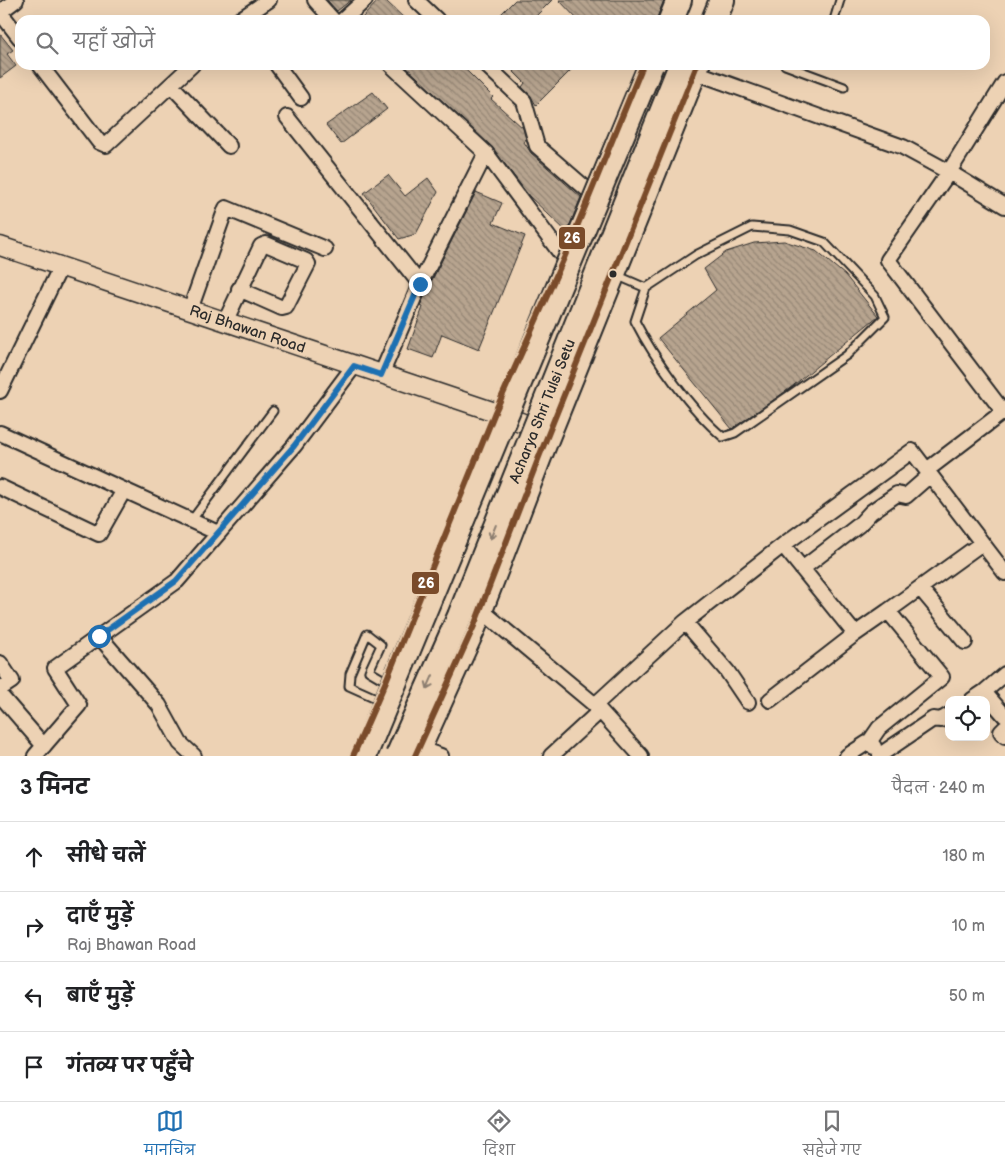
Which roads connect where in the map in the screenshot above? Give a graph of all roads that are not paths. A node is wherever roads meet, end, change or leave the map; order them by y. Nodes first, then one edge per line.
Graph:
1 (16, 0) edge
2 (269, 0) edge
3 (315, 0) edge
4 (366, 0) edge
5 (416, 0) edge
6 (671, 0) edge
7 (679, 0) edge
8 (706, 0) edge
9 (722, 0) edge
10 (840, 0) edge
11 (250, 4) edge
12 (0, 12) edge
13 (328, 15) edge
14 (349, 15) edge
15 (432, 15) edge
16 (666, 15) edge
17 (673, 15) edge
18 (700, 15) edge
19 (716, 15) edge
20 (836, 15) edge
21 (15, 32) edge
22 (44, 70) edge
23 (187, 70) edge
24 (280, 70) edge
25 (396, 70) edge
26 (491, 70) edge
27 (641, 70) edge
28 (649, 70) edge
29 (690, 70) edge
30 (690, 70) edge
31 (699, 70) edge
32 (802, 70) edge
33 (1005, 82) edge
34 (171, 85) junction
35 (844, 87) dead end
36 (300, 98) dead end
37 (287, 117) dead end
38 (229, 146) dead end
39 (486, 153) junction
40 (949, 172) junction
41 (590, 192) junction
42 (1005, 206) edge
43 (0, 246) edge
44 (325, 249) dead end
45 (564, 258) junction
46 (61, 266) junction
47 (613, 274) junction
48 (420, 284) junction
49 (646, 288) junction
50 (239, 289) junction
51 (190, 310) junction
52 (225, 322) junction
53 (354, 366) junction
54 (381, 375) junction
55 (0, 391) edge
56 (273, 411) dead end
57 (495, 412) junction
58 (1004, 413) edge
59 (0, 433) edge
60 (549, 433) junction
61 (929, 473) junction
62 (0, 487) edge
63 (124, 490) junction
64 (191, 521) junction
65 (218, 533) junction
66 (982, 543) junction
67 (783, 545) junction
68 (802, 569) junction
69 (1005, 573) edge
70 (920, 588) junction
71 (888, 611) junction
72 (479, 612) junction
73 (685, 622) junction
74 (855, 634) junction
75 (99, 636) junction
76 (965, 642) dead end
77 (0, 663) edge
78 (1005, 674) edge
79 (0, 689) edge
80 (382, 690) junction
81 (0, 695) edge
82 (978, 696) edge
83 (770, 700) dead end
84 (748, 702) dead end
85 (990, 705) edge
86 (598, 708) junction
87 (1005, 716) edge
88 (945, 718) edge
89 (1005, 728) edge
90 (1005, 736) edge
91 (870, 741) junction
92 (39, 751) edge
93 (410, 753) edge
94 (194, 756) edge
95 (354, 756) edge
96 (364, 756) edge
97 (441, 756) edge
98 (550, 756) edge
99 (641, 756) edge
100 (847, 756) edge
101 (880, 756) edge

1 - 12 street
2 - 11 street
3 - 13 street
4 - 14 street
5 - 15 street
6 - 16 highway
7 - 17 highway
8 - 18 highway
9 - 19 highway
10 - 20 lane
12 - 21 street
22 - 34 street
23 - 34 street
24 - 36 street
25 - 39 street
26 - 41 street
27 - 41 highway
28 - 96 highway, bridge
29 - 47 highway
30 -> 93 highway, Acharya Shri Tulsi Setu, bridge
31 - 40 street
32 - 35 lane
33 - 40 street
34 - 38 street
37 - 48 street
39 - 45 street
39 - 48 street
40 - 42 street
40 - 58 street
41 - 45 highway
43 - 46 street, Raj Bhawan Road
44 - 51 street
45 - 57 highway
46 - 51 street, Raj Bhawan Road
46 - 55 street
47 - 49 lane
47 - 60 highway
48 - 54 street
49 - 49 lane
50 - 50 street
50 - 52 street
51 - 52 street, Raj Bhawan Road
52 - 53 street, Raj Bhawan Road
53 - 54 street, Raj Bhawan Road
53 - 65 street
54 - 57 street, Raj Bhawan Road
56 - 64 lane
57 - 60 street, Raj Bhawan Road
57 - 80 highway
58 - 61 street
59 - 63 street
60 - 72 highway
61 - 66 street
61 - 67 street
61 - 68 street
62 - 63 street
63 - 64 street
64 - 65 street
65 - 75 street
66 - 69 street
66 - 70 street
67 - 68 street
67 - 73 street
68 - 74 street
70 - 71 street
70 - 76 street
71 - 74 street
71 - 91 street
72 - 86 street
72 - 93 highway
73 - 84 street
73 - 86 street
74 - 83 street
75 - 92 street
75 - 94 street
77 - 79 street
78 - 82 street
80 - 80 lane
80 - 95 highway
81 - 92 street
85 - 87 street
86 - 98 street
86 - 99 street
88 - 101 street
89 - 90 street
91 - 100 street
91 - 101 street
93 - 97 street

